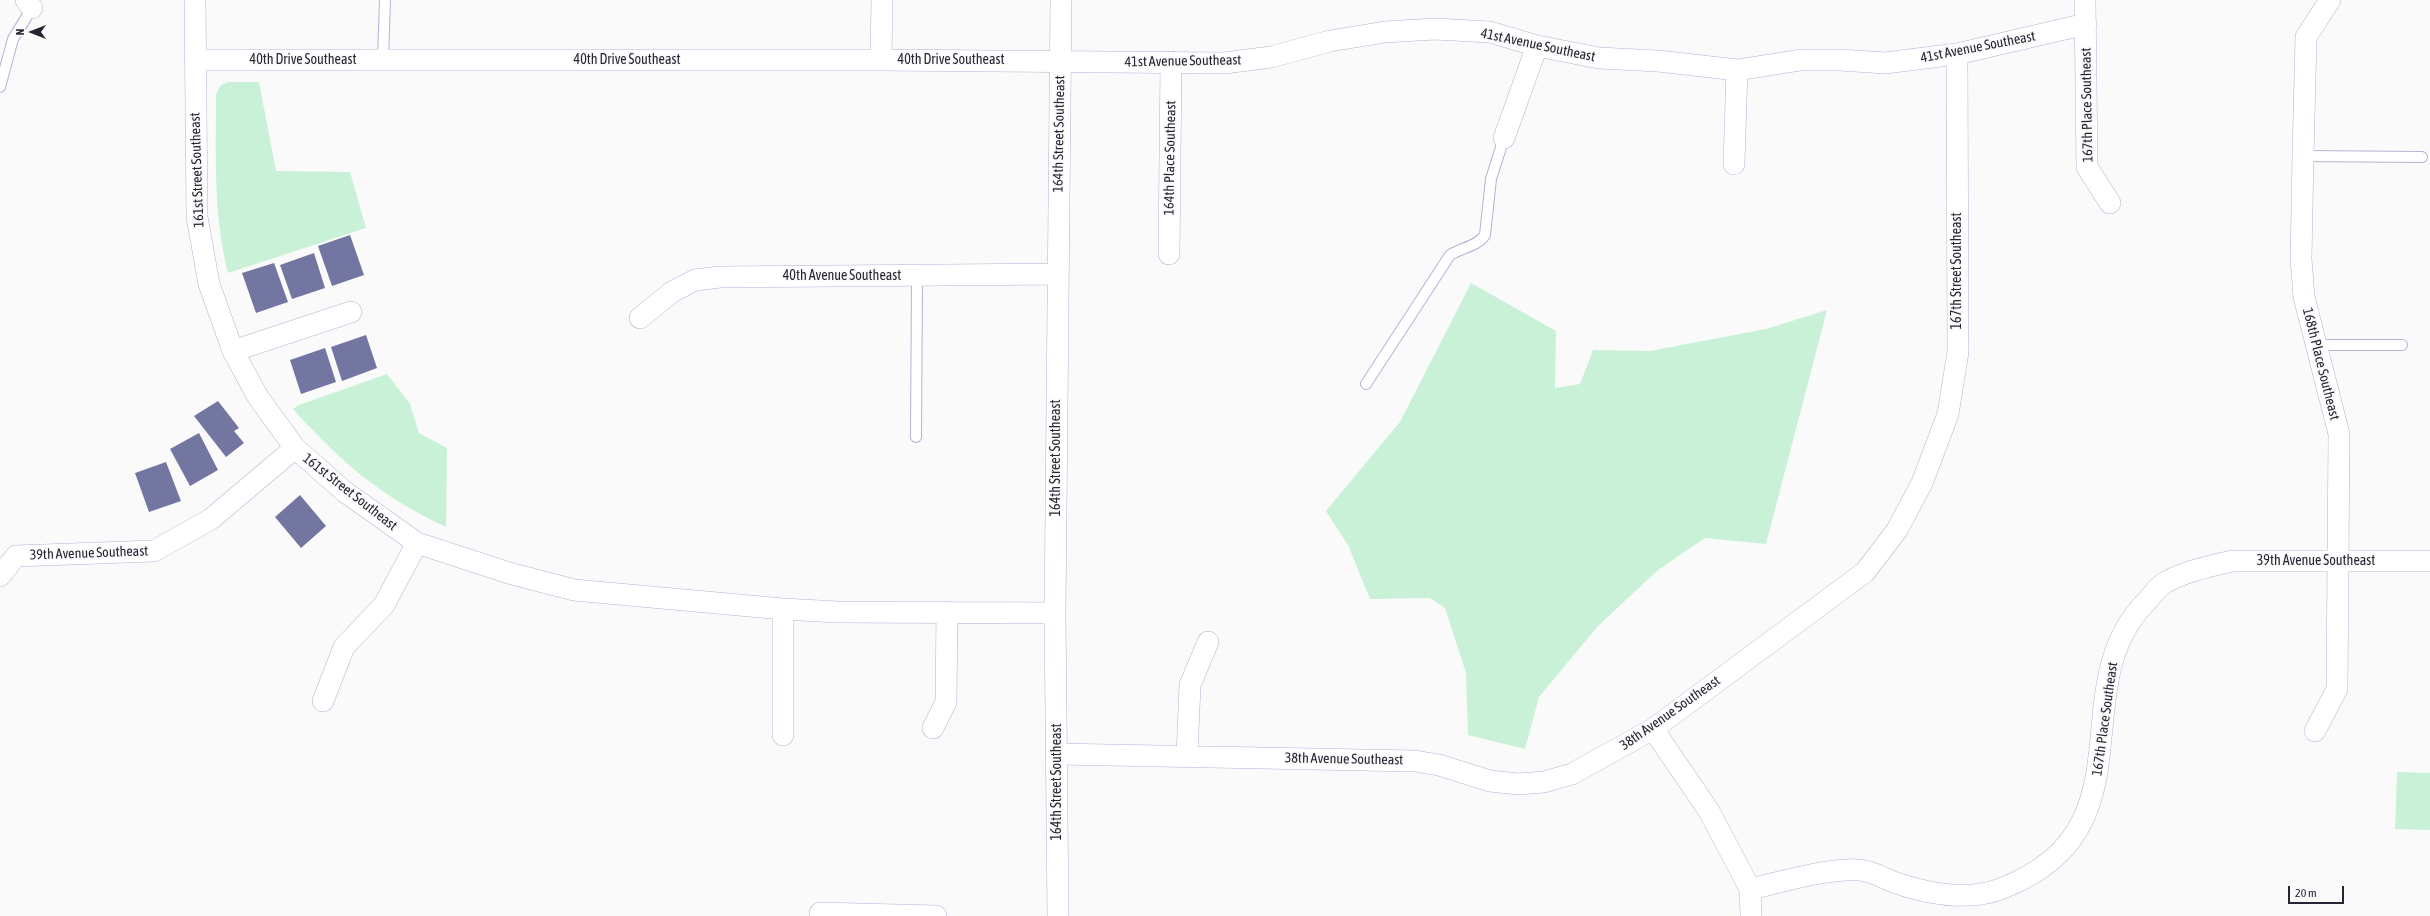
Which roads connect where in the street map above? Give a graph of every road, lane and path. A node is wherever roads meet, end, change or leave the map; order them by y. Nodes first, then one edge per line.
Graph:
1 (195, 0) edge
2 (385, 0) edge
3 (882, 0) edge
4 (1061, 0) edge
5 (2085, 0) edge
6 (2330, 0) edge
7 (29, 4) edge
8 (2086, 24) junction
9 (1537, 46) junction
10 (1957, 54) junction
11 (383, 59) junction
12 (195, 60) junction
13 (881, 60) junction
14 (1060, 61) junction
15 (1171, 62) junction
16 (1737, 70) junction
17 (0, 87) edge
18 (1504, 138) joint
19 (2303, 156) junction
20 (2422, 156) dead end
21 (1734, 164) dead end
22 (2110, 203) dead end
23 (1169, 254) dead end
24 (1057, 274) junction
25 (917, 275) junction
26 (351, 312) dead end
27 (640, 318) dead end
28 (2316, 345) junction
29 (2402, 345) dead end
30 (233, 351) junction
31 (1366, 384) dead end
32 (916, 437) dead end
33 (295, 448) junction
34 (1922, 483) joint
35 (417, 544) junction
36 (2430, 561) edge
37 (2338, 562) junction
38 (2202, 568) joint
39 (0, 576) edge
40 (783, 609) junction
41 (947, 612) junction
42 (1055, 613) junction
43 (1208, 642) dead end
44 (323, 701) dead end
45 (933, 728) dead end
46 (1653, 729) junction
47 (2315, 731) dead end
48 (783, 735) dead end
49 (1057, 754) junction
50 (1187, 755) junction
51 (1750, 889) junction
52 (820, 913) dead end
53 (936, 916) edge
54 (1058, 916) edge
55 (1751, 916) edge

1 - 12 street, 161st Street Southeast
2 - 11 lane
3 - 13 street
4 - 14 street, 164th Street Southeast
5 - 8 street, 167th Place Southeast
6 - 19 street, 168th Place Southeast
7 - 17 lane
8 - 10 street, 41st Avenue Southeast
8 - 22 street, 167th Place Southeast
9 - 15 street, 41st Avenue Southeast
9 - 16 street, 41st Avenue Southeast
9 - 18 street
10 - 16 street, 41st Avenue Southeast
10 - 34 street, 167th Street Southeast
11 - 12 street, 40th Drive Southeast
11 - 13 street, 40th Drive Southeast
12 - 30 street, 161st Street Southeast
13 - 14 street, 40th Drive Southeast
14 - 15 street, 41st Avenue Southeast
14 - 24 street, 164th Street Southeast
15 - 23 street, 164th Place Southeast
16 - 21 street
18 - 31 lane
19 - 20 lane
19 - 28 street, 168th Place Southeast
24 - 25 street, 40th Avenue Southeast
24 - 42 street, 164th Street Southeast
25 - 27 street, 40th Avenue Southeast
25 - 32 lane
26 - 30 street
28 - 29 lane
28 - 37 street, 168th Place Southeast
30 - 33 street, 161st Street Southeast
33 - 35 street, 161st Street Southeast
33 - 39 street, 39th Avenue Southeast
34 - 46 street, 38th Avenue Southeast
35 - 40 street, 161st Street Southeast
35 - 44 street
36 - 37 street, 39th Avenue Southeast
37 - 38 street, 39th Avenue Southeast
37 - 47 street, 168th Place Southeast
38 - 51 street, 167th Place Southeast
40 - 41 street, 161st Street Southeast
40 - 48 street
41 - 42 street, 161st Street Southeast
41 - 45 street
42 - 49 street, 164th Street Southeast
43 - 50 street
46 - 50 street, 38th Avenue Southeast
46 - 51 street
49 - 50 street, 38th Avenue Southeast
49 - 54 street, 164th Street Southeast
51 - 55 street
52 - 53 street

